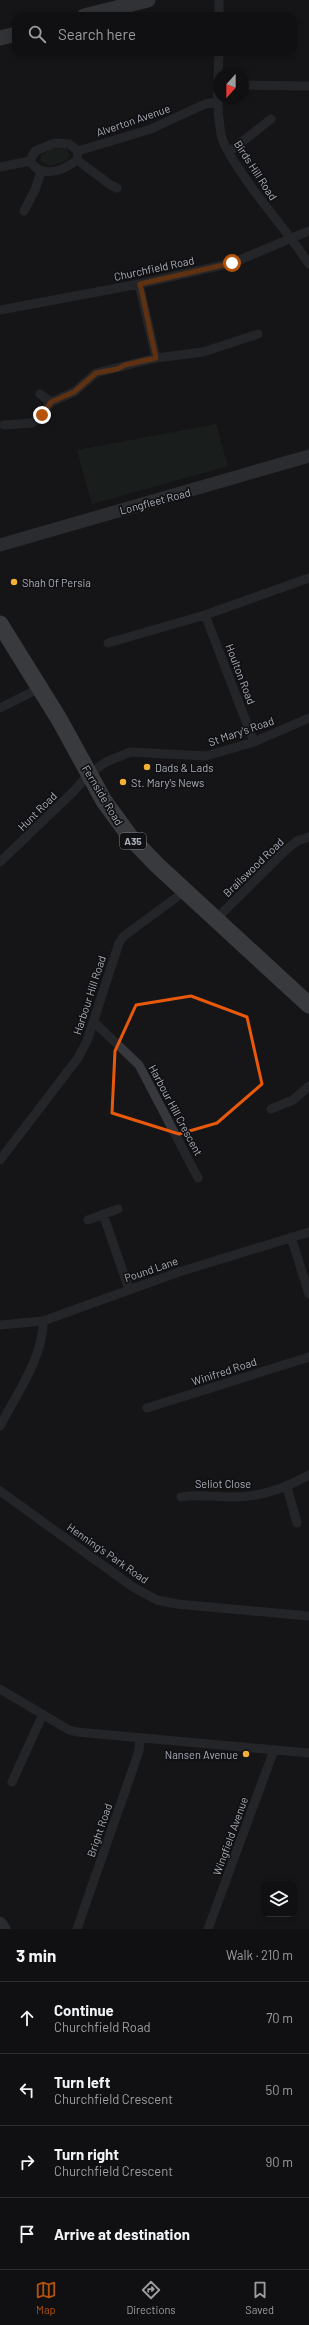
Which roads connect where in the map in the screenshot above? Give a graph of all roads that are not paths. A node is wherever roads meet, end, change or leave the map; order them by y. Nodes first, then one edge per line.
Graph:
1 (148, 0) edge
2 (219, 0) edge
3 (100, 12) edge
4 (219, 12) edge
5 (12, 35) edge
6 (0, 38) edge
7 (219, 56) edge
8 (219, 68) edge
9 (249, 85) edge
10 (309, 86) edge
11 (213, 103) edge
12 (217, 104) edge
13 (271, 119) dead end
14 (229, 152) junction
15 (78, 155) junction
16 (30, 161) junction
17 (0, 167) edge
18 (40, 172) junction
19 (117, 188) dead end
20 (24, 211) dead end
21 (309, 231) edge
22 (292, 239) junction
23 (309, 264) edge
24 (140, 284) junction
25 (0, 310) edge
26 (258, 334) dead end
27 (156, 358) junction
28 (40, 394) dead end
29 (51, 402) junction
30 (4, 425) dead end
31 (309, 456) edge
32 (0, 545) edge
33 (309, 578) edge
34 (205, 615) junction
35 (0, 624) edge
36 (108, 643) dead end
37 (40, 688) junction
38 (0, 708) edge
39 (309, 718) edge
40 (254, 742) junction
41 (89, 774) junction
42 (309, 837) edge
43 (0, 862) edge
44 (185, 891) junction
45 (216, 919) junction
46 (309, 1004) edge
47 (94, 1022) junction
48 (309, 1086) edge
49 (271, 1108) dead end
50 (0, 1160) edge
51 (198, 1178) dead end
52 (118, 1209) dead end
53 (103, 1214) junction
54 (88, 1220) dead end
55 (309, 1232) edge
56 (291, 1237) junction
57 (129, 1289) junction
58 (309, 1294) edge
59 (43, 1321) junction
60 (0, 1325) edge
61 (309, 1357) edge
62 (147, 1408) dead end
63 (0, 1426) edge
64 (309, 1475) edge
65 (287, 1487) junction
66 (0, 1491) edge
67 (181, 1497) dead end
68 (297, 1523) dead end
69 (309, 1616) edge
70 (0, 1689) edge
71 (43, 1714) junction
72 (140, 1738) junction
73 (274, 1750) junction
74 (309, 1753) edge
75 (12, 1782) dead end
76 (0, 1923) edge
77 (4, 1929) edge
78 (78, 1929) edge
79 (208, 1929) edge

1 - 3 main road
2 - 4 street
5 - 6 main road
7 - 8 street, Birds Hill Road
9 - 10 street
11 - 15 street, Alverton Avenue
12 - 14 street, Birds Hill Road
13 - 14 street
14 - 22 street, Birds Hill Road
15 - 16 street
15 - 18 street, Alverton Avenue
15 - 19 street
16 - 17 street
16 - 18 street
18 - 20 street
21 - 22 street, Churchfield Road
22 - 23 street, Birds Hill Road
22 - 24 street, Churchfield Road
24 - 25 street, Churchfield Road
24 - 27 street
26 - 27 street
27 - 29 street
28 - 29 street
29 - 30 street
31 - 32 main road, Longfleet Road
33 - 34 street
34 - 36 street
34 - 40 street, Houlton Road
35 - 37 highway, Fernside Road / A35
37 - 38 street
37 - 41 highway, Fernside Road / A35
39 - 40 street, St Mary's Road
40 - 41 street, St Mary's Road
41 - 43 street, Hunt Road
41 - 44 highway, Fernside Road / A35
42 - 45 street, Brailswood Road
44 - 45 highway, Fernside Road / A35
44 - 47 street, Harbour Hill Road
45 - 46 highway, Fernside Road / A35
47 - 50 street, Harbour Hill Road
47 - 51 street, Harbour Hill Crescent
48 - 49 street
52 - 53 street
53 - 54 street
53 - 57 street
55 - 56 street, Pound Lane
56 - 57 street, Pound Lane
56 - 58 street
57 - 59 street, Pound Lane
59 - 60 street, Pound Lane
59 - 63 street
61 - 62 street, Winifred Road
64 - 65 street, Seliot Close
65 - 67 street, Seliot Close
65 - 68 street
66 - 69 street, Henning's Park Road
70 - 71 street
71 - 72 street
71 - 75 street
72 - 73 street
72 - 78 street, Bright Road
73 - 74 street
73 - 79 street, Wingfield Avenue
76 - 77 main road

